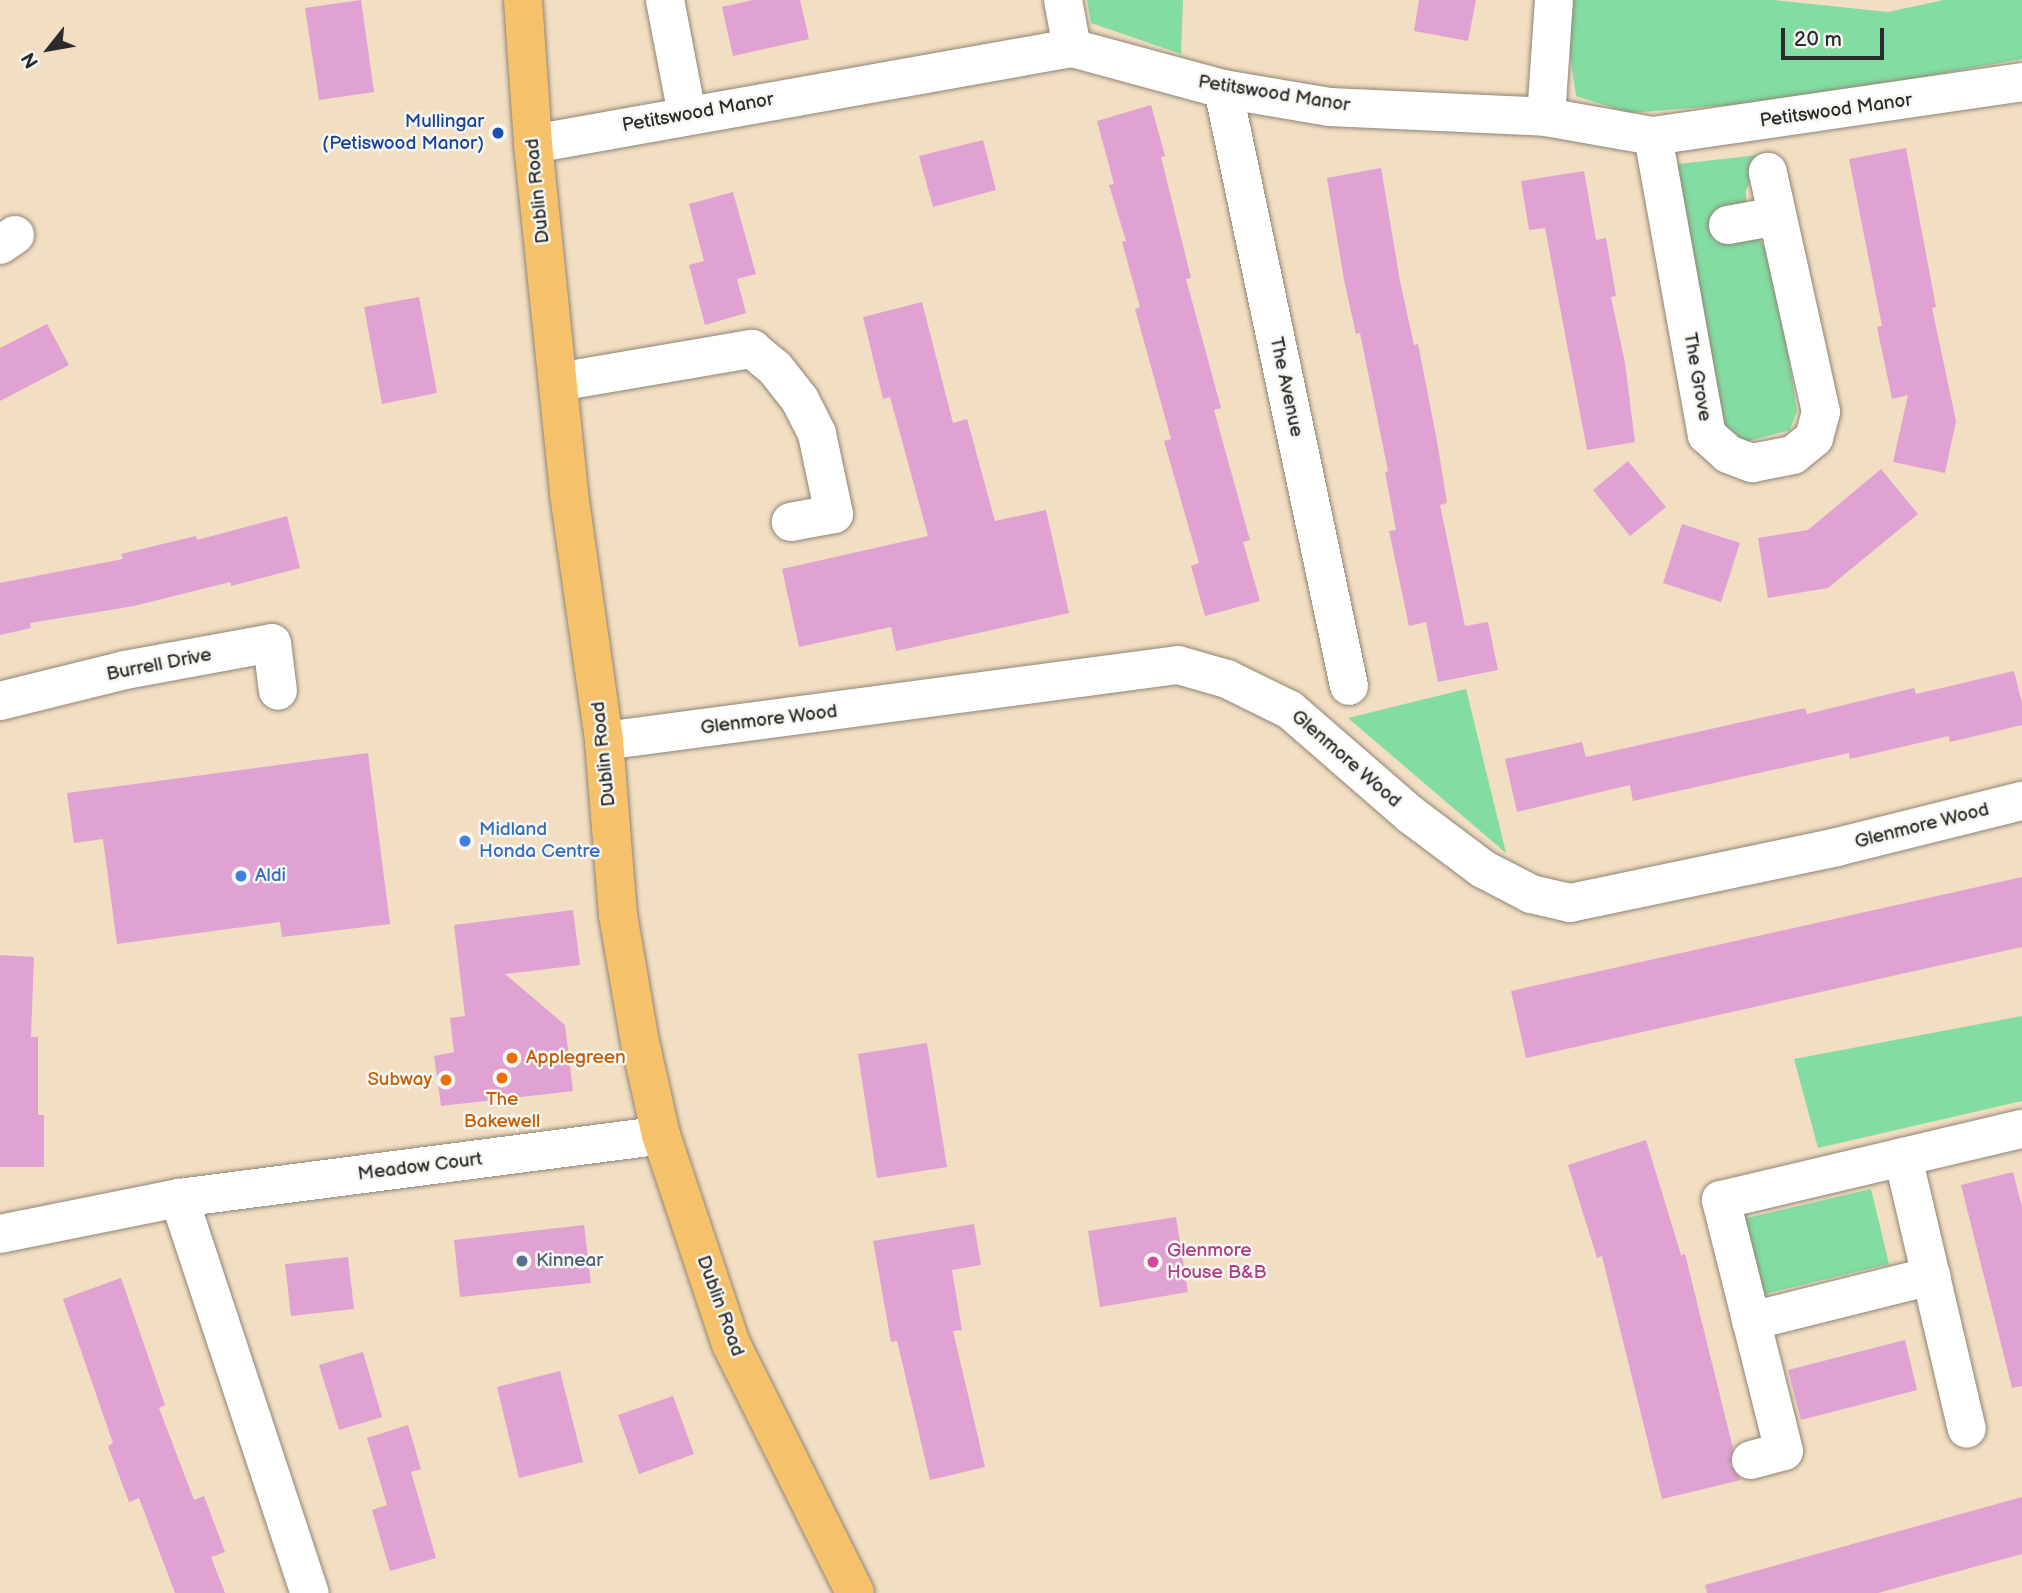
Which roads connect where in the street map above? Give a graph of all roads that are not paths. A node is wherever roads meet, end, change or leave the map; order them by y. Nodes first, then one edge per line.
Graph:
1 (523, 0) edge
2 (665, 0) edge
3 (1063, 0) edge
4 (1554, 0) edge
5 (1072, 48) junction
6 (2022, 82) edge
7 (1223, 89) junction
8 (687, 114) junction
9 (1546, 117) junction
10 (1653, 136) junction
11 (533, 145) junction
12 (1768, 172) dead end
13 (1777, 216) junction
14 (1728, 225) dead end
15 (558, 382) junction
16 (791, 522) dead end
17 (1349, 686) dead end
18 (278, 691) dead end
19 (0, 701) edge
20 (604, 741) junction
21 (2022, 801) edge
22 (2022, 1129) edge
23 (661, 1135) junction
24 (1903, 1157) junction
25 (178, 1198) junction
26 (0, 1234) edge
27 (1931, 1276) junction
28 (1751, 1321) junction
29 (1966, 1429) dead end
30 (1751, 1460) dead end
31 (310, 1593) edge
32 (855, 1593) edge

1 - 11 main road, Dublin Road
2 - 8 street
3 - 5 street
4 - 9 street
5 - 7 street, Petitswood Manor
5 - 8 street, Petitswood Manor
6 - 10 street, Petitswood Manor
7 - 9 street, Petitswood Manor
7 - 17 street, The Avenue
8 - 11 street, Petitswood Manor
9 - 10 street, Petitswood Manor
10 - 13 street, The Grove
11 - 15 main road, Dublin Road
12 - 13 street, The Grove
13 - 14 street
15 - 16 street
15 - 20 main road, Dublin Road
18 - 19 street, Burrell Drive
20 - 21 street, Glenmore Wood
20 - 23 main road, Dublin Road
22 - 24 street
23 - 25 street, Meadow Court
23 - 32 main road, Dublin Road
24 - 27 street
24 - 28 street
25 - 26 street, Meadow Court
25 - 31 street
27 - 28 street
27 - 29 street
28 - 30 street

